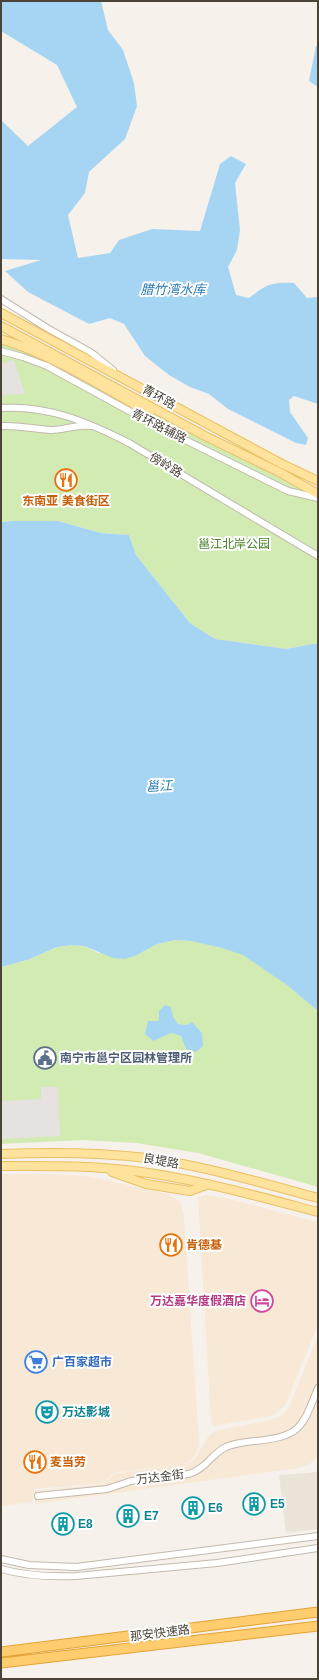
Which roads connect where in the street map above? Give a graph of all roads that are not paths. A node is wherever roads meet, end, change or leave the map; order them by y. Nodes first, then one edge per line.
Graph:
1 (1, 299) edge
2 (1, 312) edge
3 (1, 326) edge
4 (1, 339) edge
5 (1, 343) edge
6 (1, 351) edge
7 (80, 375) junction
8 (120, 376) junction
9 (1, 408) edge
10 (171, 417) junction
11 (1, 426) edge
12 (96, 427) junction
13 (318, 480) edge
14 (318, 494) edge
15 (318, 498) edge
16 (318, 556) edge
17 (1, 1154) edge
18 (1, 1166) edge
19 (318, 1198) edge
20 (318, 1212) edge
21 (318, 1388) edge
22 (38, 1496) dead end
23 (318, 1536) edge
24 (318, 1548) edge
25 (1, 1559) edge
26 (1, 1569) edge
27 (318, 1612) edge
28 (318, 1626) edge
29 (1, 1652) edge
30 (1, 1663) edge

1 - 8 street
2 - 8 main road, 青环路
3 - 10 main road, 青环路
4 - 7 main road
5 - 7 main road
6 - 15 street, 青环路辅路
7 - 10 main road
8 - 13 main road, 青环路
9 - 12 street, 傍岭路
10 - 14 main road, 青环路
11 - 12 street
12 - 16 street, 傍岭路
17 - 19 main road, 良堤路
18 - 20 main road, 良堤路
21 - 22 street, 万达金街
23 - 25 street
24 - 26 street
27 - 29 highway, 那安快速路
28 - 30 highway, 那安快速路

